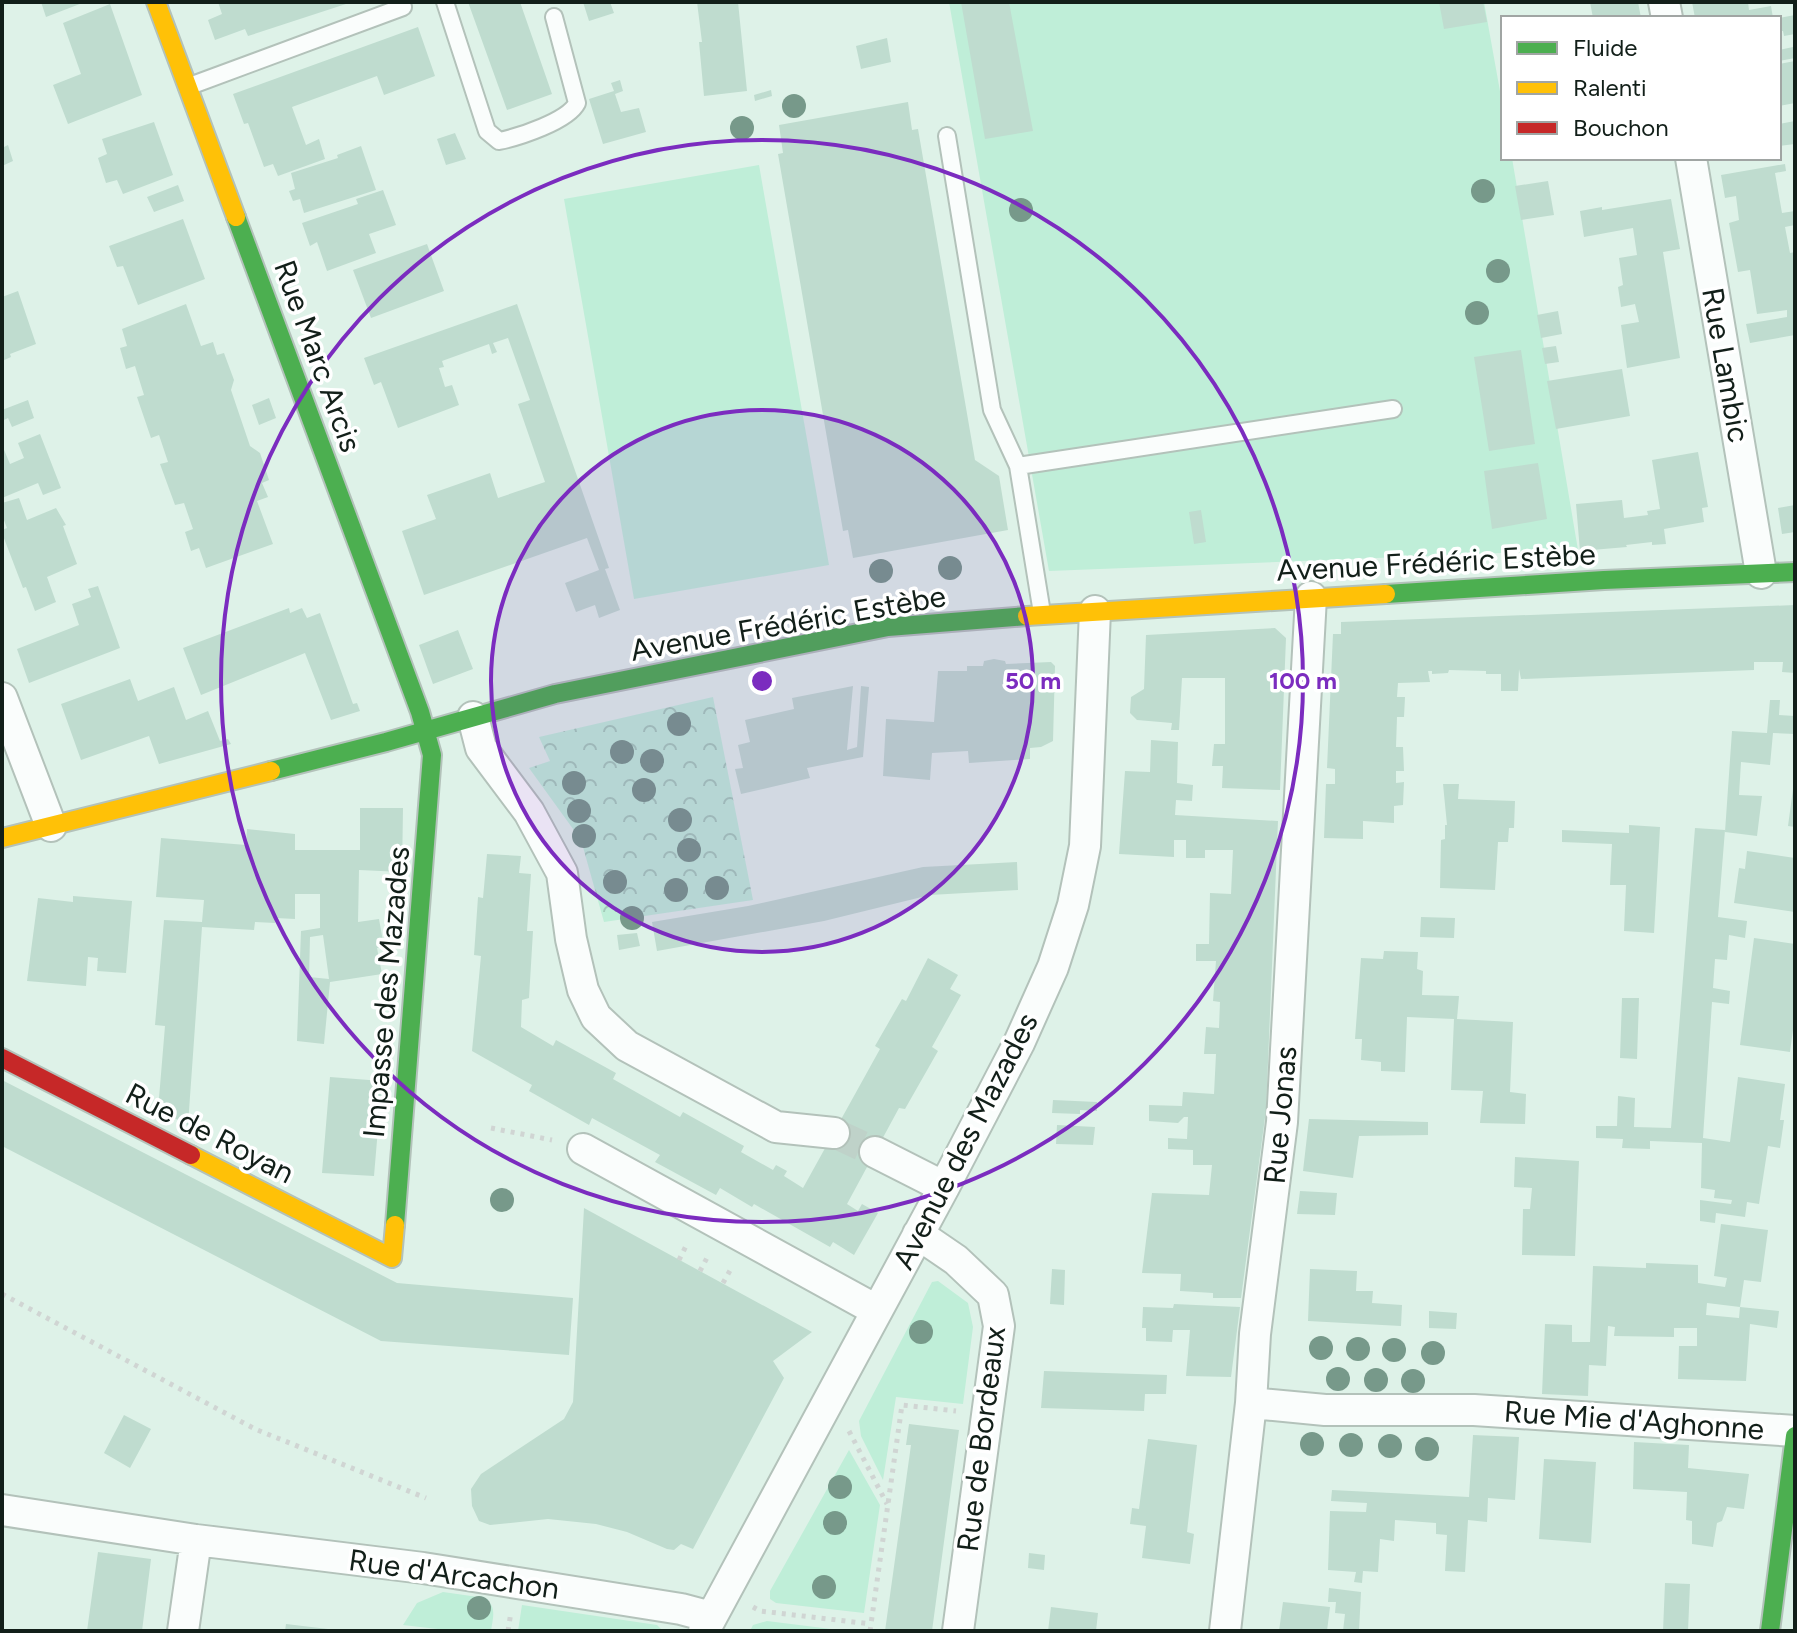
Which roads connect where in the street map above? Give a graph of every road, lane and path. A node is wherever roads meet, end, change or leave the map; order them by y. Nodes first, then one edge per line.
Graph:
1 (156, 2) edge
2 (445, 2) edge
3 (403, 7) dead end
4 (554, 17) dead end
5 (187, 87) junction
6 (947, 136) dead end
7 (1691, 160) edge
8 (1393, 409) dead end
9 (1018, 466) junction
10 (1795, 572) edge
11 (1761, 573) junction
12 (1311, 597) junction
13 (1095, 611) junction
14 (1043, 615) junction
15 (2, 698) edge
16 (473, 717) junction
17 (427, 730) junction
18 (51, 826) junction
19 (2, 838) edge
20 (2, 1058) edge
21 (491, 1128) dead end
22 (834, 1133) tunnel mouth
23 (571, 1145) joint
24 (875, 1152) tunnel mouth
25 (944, 1187) junction
26 (918, 1234) junction
27 (392, 1258) joint
28 (2, 1294) edge
29 (876, 1310) junction
30 (1251, 1403) junction
31 (987, 1414) junction
32 (848, 1429) dead end
33 (1795, 1434) edge
34 (426, 1498) dead end
35 (887, 1505) junction
36 (2, 1510) edge
37 (196, 1540) junction
38 (750, 1606) dead end
39 (708, 1624) edge
40 (870, 1628) edge
41 (183, 1631) edge
42 (958, 1631) edge
43 (1225, 1631) edge
44 (1770, 1631) edge

1 - 5 street, Rue Marc Arcis
2 - 4 lane
3 - 5 lane
5 - 17 street, Rue Marc Arcis
6 - 9 lane
7 - 11 street, Rue Lambic
8 - 9 lane
9 - 14 lane
10 - 11 street, Avenue Frédéric Estèbe
11 - 12 street, Avenue Frédéric Estèbe
12 - 13 street, Avenue Frédéric Estèbe
12 - 30 street, Rue Jonas
13 - 14 street, Avenue Frédéric Estèbe
13 - 25 street, Avenue des Mazades
14 - 16 street, Avenue Frédéric Estèbe
15 - 18 street
16 - 17 street, Avenue Frédéric Estèbe
16 - 22 street
17 - 18 street, Avenue Frédéric Estèbe
17 - 27 street, Impasse des Mazades
18 - 19 street, Avenue Frédéric Estèbe
20 - 27 street, Rue de Royan
21 - 23 path
23 - 29 street
24 - 25 street
25 - 26 street, Avenue des Mazades
26 - 29 street, Avenue des Mazades
26 - 31 street, Rue de Bordeaux
28 - 34 path
29 - 39 street, Avenue des Mazades
30 - 33 street, Rue Mie d'Aghonne
30 - 43 street, Rue Jonas
31 - 35 path
31 - 42 street, Rue de Bordeaux
32 - 35 path
33 - 44 street
35 - 40 path
36 - 37 street, Rue d'Arcachon
37 - 39 street, Rue d'Arcachon
37 - 41 street
38 - 40 path

